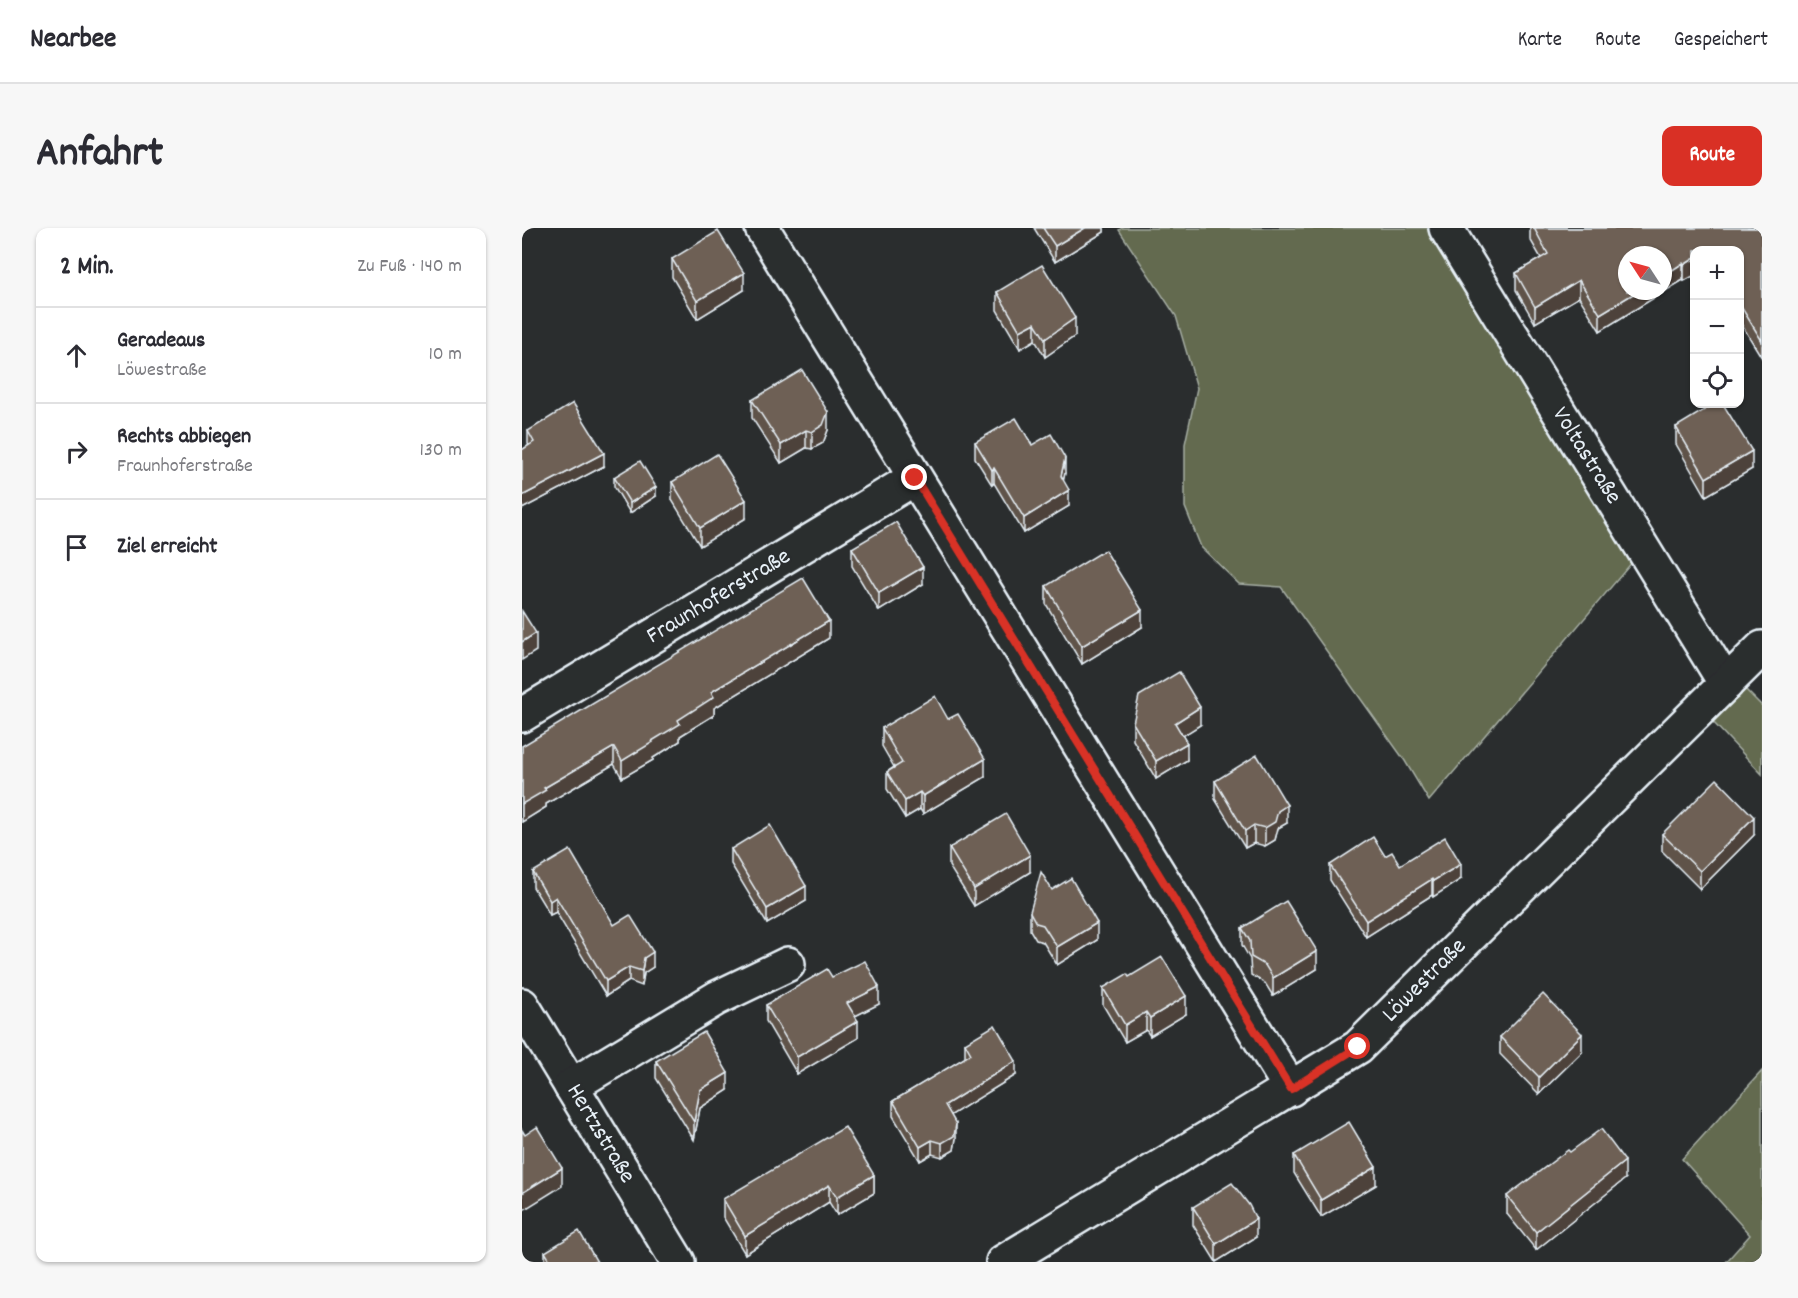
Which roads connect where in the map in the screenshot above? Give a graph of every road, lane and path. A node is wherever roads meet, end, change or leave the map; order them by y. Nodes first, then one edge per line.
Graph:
1 (762, 228) edge
2 (1446, 228) edge
3 (915, 478) junction
4 (1762, 648) edge
5 (1726, 684) junction
6 (522, 715) edge
7 (788, 964) dead end
8 (522, 1005) edge
9 (572, 1086) junction
10 (1291, 1089) junction
11 (678, 1262) edge
12 (1003, 1262) edge

1 - 3 street
2 - 5 street, Voltastraße
3 - 6 street, Fraunhoferstraße
3 - 10 street
4 - 5 street, Löwestraße
5 - 10 street, Löwestraße
7 - 9 street
8 - 9 street, Hertzstraße
9 - 11 street, Hertzstraße
10 - 12 street, Löwestraße

